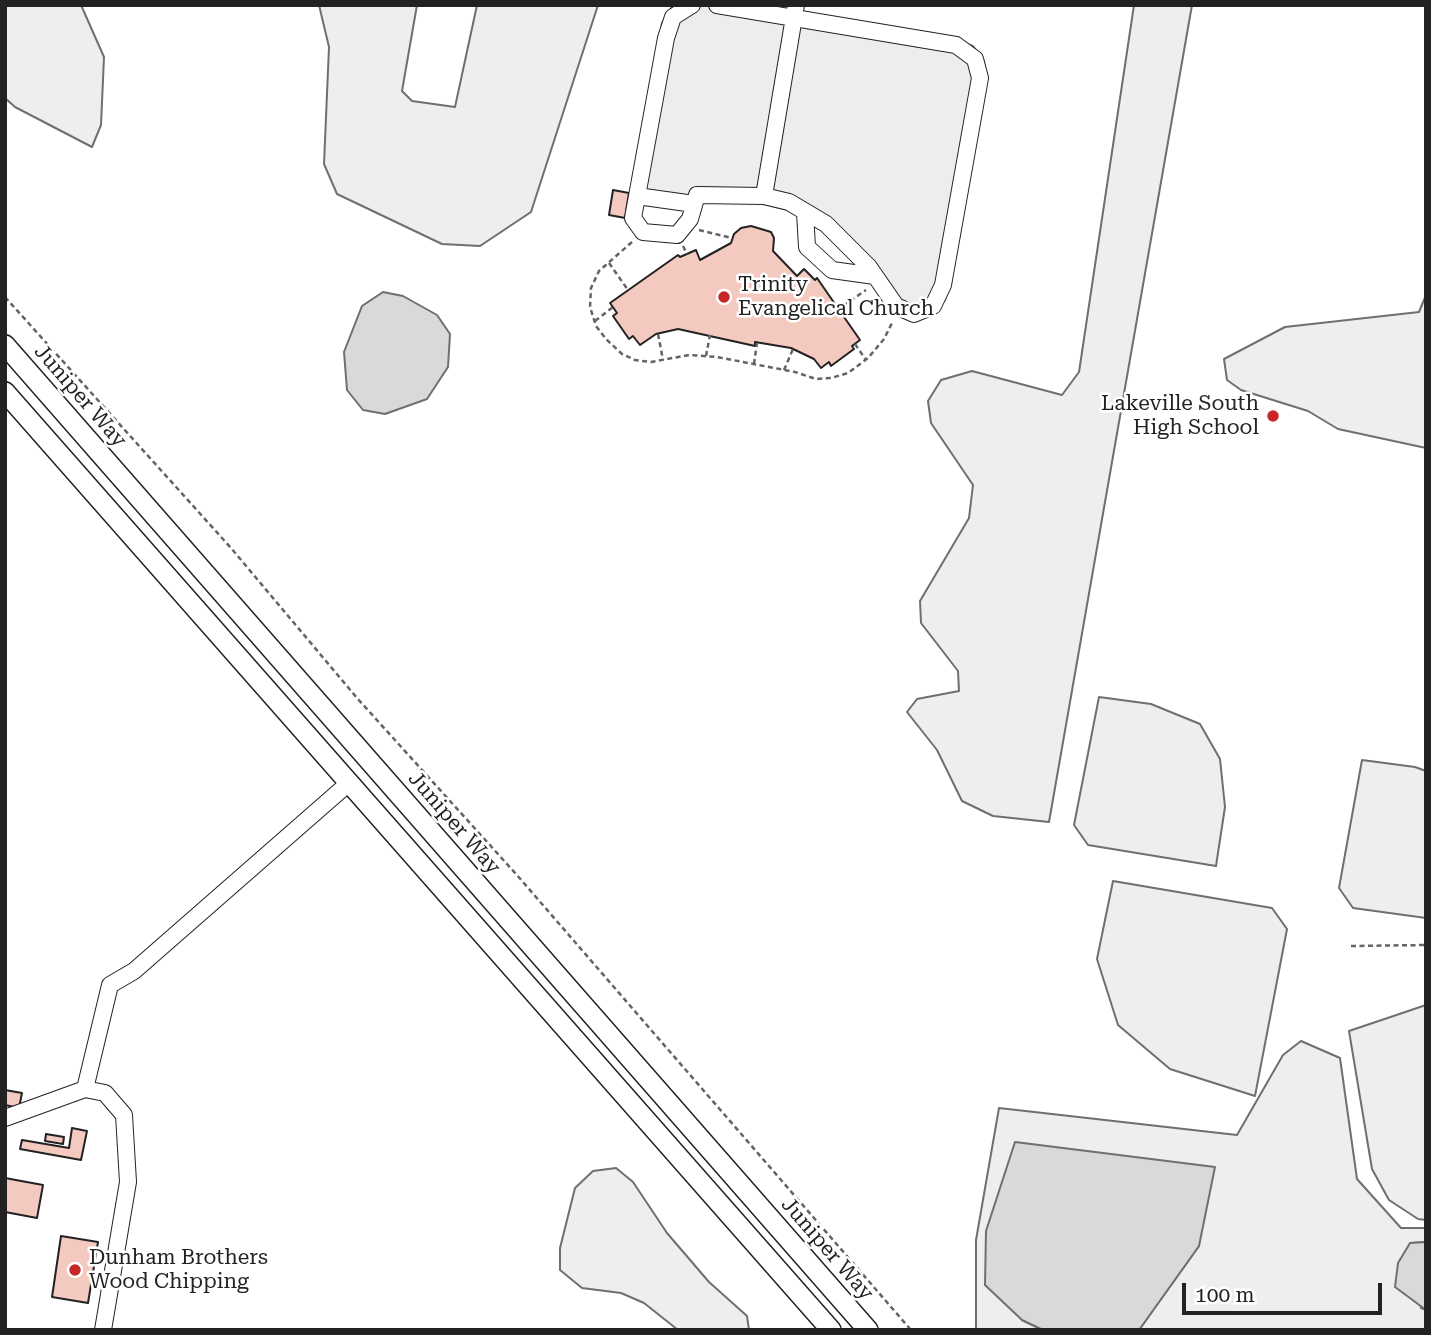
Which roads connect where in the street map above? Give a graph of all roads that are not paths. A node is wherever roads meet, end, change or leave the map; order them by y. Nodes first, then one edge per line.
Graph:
1 (692, 5) edge
2 (717, 5) edge
3 (794, 12) edge
4 (638, 196) junction
5 (764, 196) junction
6 (694, 204) junction
7 (805, 212) junction
8 (871, 283) junction
9 (5, 345) edge
10 (5, 392) edge
11 (350, 782) junction
12 (85, 1089) junction
13 (5, 1118) edge
14 (103, 1330) edge
15 (831, 1330) edge
16 (868, 1330) edge

1 - 4 lane
2 - 3 lane
3 - 5 lane
3 - 8 lane
4 - 6 lane
4 - 6 lane
5 - 6 lane
5 - 7 lane
7 - 8 lane
7 - 8 lane
9 - 16 main road, Juniper Way
10 - 11 main road
11 - 12 lane
11 - 15 main road
12 - 13 lane
12 - 14 lane

